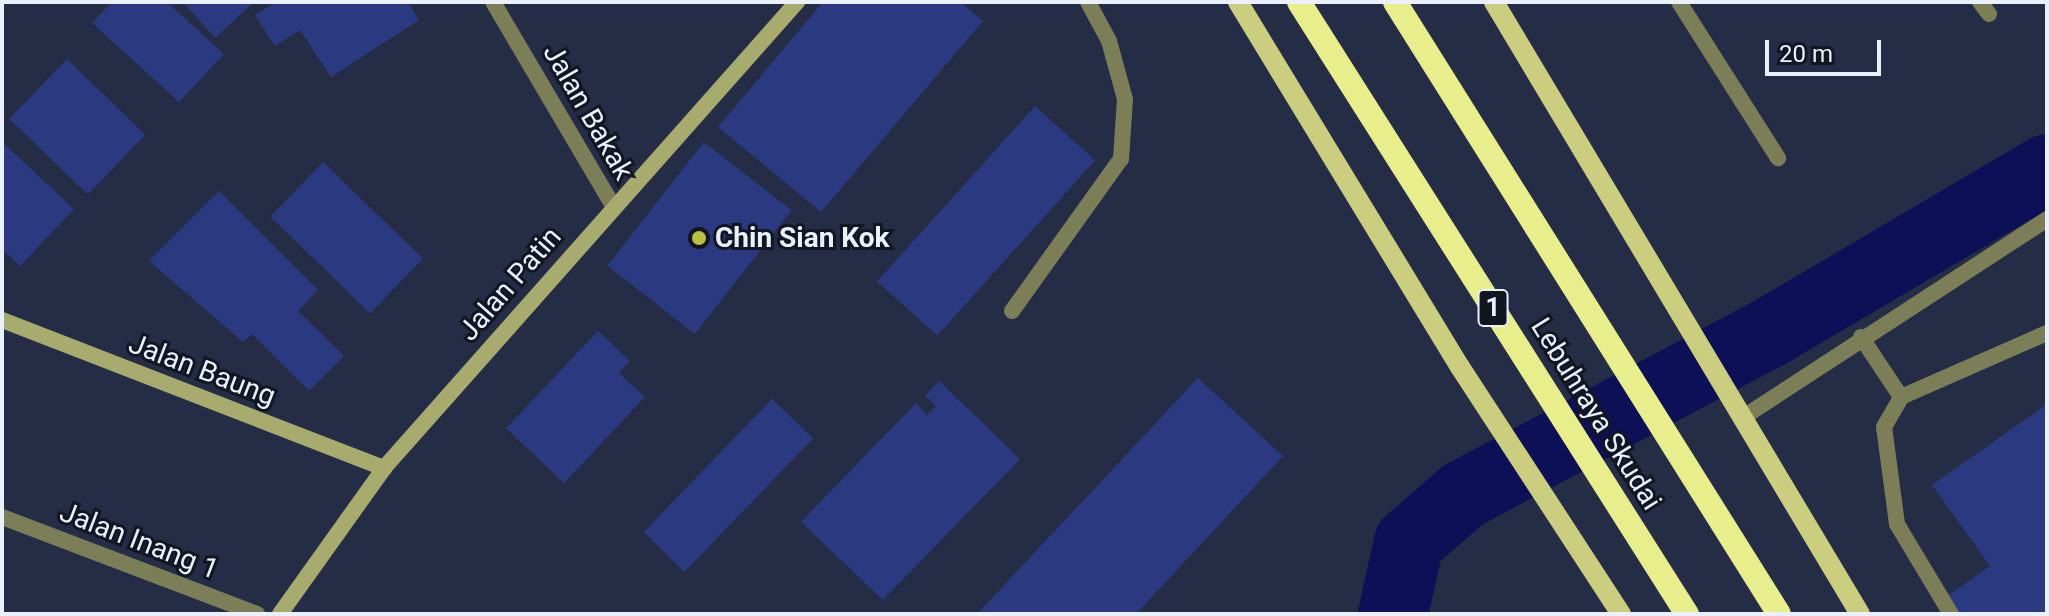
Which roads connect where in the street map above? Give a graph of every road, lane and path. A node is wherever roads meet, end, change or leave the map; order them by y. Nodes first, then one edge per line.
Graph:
1 (493, 2) edge
2 (797, 2) edge
3 (1088, 2) edge
4 (1238, 2) edge
5 (1299, 2) edge
6 (1395, 2) edge
7 (1494, 2) edge
8 (1679, 2) edge
9 (1778, 158) dead end
10 (613, 206) junction
11 (2047, 219) edge
12 (1012, 311) dead end
13 (2, 320) edge
14 (2047, 333) edge
15 (1861, 337) junction
16 (1901, 397) junction
17 (1742, 418) junction
18 (384, 468) junction
19 (2, 517) edge
20 (1604, 585) junction
21 (257, 614) edge
22 (280, 614) edge
23 (1601, 614) edge
24 (1621, 614) edge
25 (1687, 614) edge
26 (1779, 614) edge
27 (1860, 614) edge
28 (1951, 614) edge

1 - 10 street, Jalan Bakak
2 - 10 street, Jalan Patin
3 - 12 street
4 - 20 main road
5 - 25 highway, Lebuhraya Skudai / 1
6 - 26 highway, Lebuhraya Skudai
7 - 17 main road
8 - 9 street
10 - 18 street, Jalan Patin
11 - 15 street
13 - 18 street, Jalan Baung
14 - 16 street
15 - 16 street
15 - 17 street
16 - 28 street
17 - 27 main road
18 - 22 street, Jalan Patin
19 - 21 street, Jalan Inang 1
20 - 23 main road
20 - 24 main road

